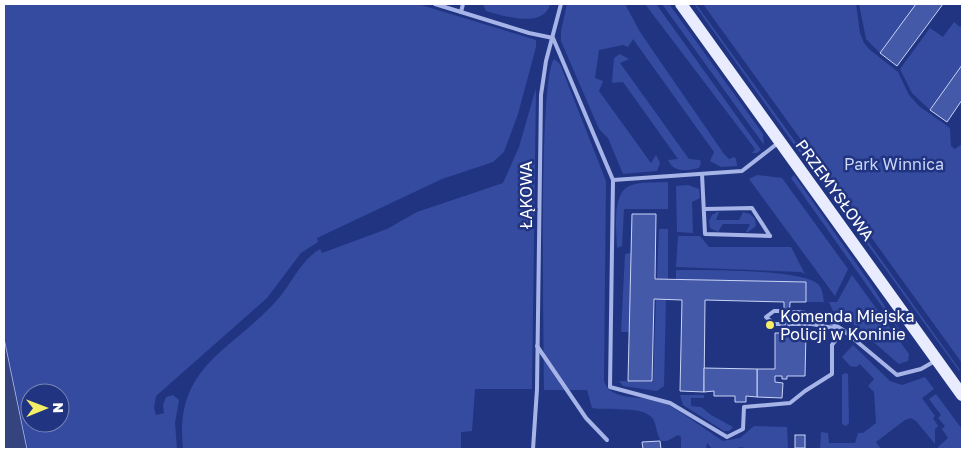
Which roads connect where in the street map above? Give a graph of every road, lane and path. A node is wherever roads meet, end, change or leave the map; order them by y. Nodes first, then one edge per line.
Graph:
1 (435, 4) edge
2 (463, 4) edge
3 (561, 4) edge
4 (681, 4) edge
5 (461, 12) junction
6 (553, 38) junction
7 (780, 141) junction
8 (702, 174) junction
9 (613, 180) junction
10 (705, 209) junction
11 (784, 312) dead end
12 (790, 312) dead end
13 (784, 324) dead end
14 (789, 324) dead end
15 (843, 330) junction
16 (537, 345) junction
17 (937, 360) junction
18 (962, 395) edge
19 (607, 440) dead end
20 (533, 449) edge

1 - 5 lane
2 - 5 lane
3 - 6 lane, ŁĄKOWA
4 - 7 main road, PRZEMYSŁOWA
5 - 6 lane
6 - 9 lane
6 - 16 lane, ŁĄKOWA
7 - 8 lane
7 - 17 main road, PRZEMYSŁOWA
8 - 9 lane
8 - 10 lane
9 - 15 lane
10 - 10 lane
11 - 13 lane
12 - 15 lane
14 - 15 lane
15 - 17 lane
16 - 19 lane
16 - 20 lane, ŁĄKOWA
17 - 18 main road, PRZEMYSŁOWA

